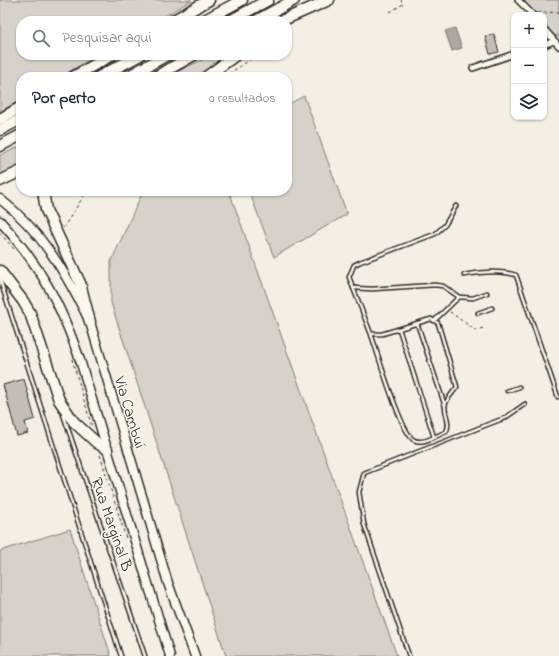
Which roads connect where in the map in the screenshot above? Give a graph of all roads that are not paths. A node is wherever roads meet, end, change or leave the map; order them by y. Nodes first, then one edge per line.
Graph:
1 (209, 0) edge
2 (242, 0) edge
3 (268, 0) edge
4 (294, 0) edge
5 (518, 0) edge
6 (325, 2) edge
7 (530, 12) edge
8 (181, 16) edge
9 (212, 16) edge
10 (239, 16) edge
11 (265, 16) edge
12 (292, 16) edge
13 (292, 21) edge
14 (547, 33) edge
15 (554, 42) junction
16 (547, 44) edge
17 (559, 46) edge
18 (511, 55) edge
19 (103, 60) edge
20 (131, 60) edge
21 (158, 60) edge
22 (185, 60) edge
23 (189, 60) edge
24 (229, 60) edge
25 (170, 68) junction
26 (473, 68) dead end
27 (82, 72) edge
28 (108, 72) edge
29 (136, 72) edge
30 (163, 72) edge
31 (213, 72) edge
32 (16, 110) edge
33 (0, 119) edge
34 (16, 122) edge
35 (0, 130) edge
36 (16, 138) edge
37 (16, 144) edge
38 (0, 146) edge
39 (0, 151) edge
40 (16, 173) edge
41 (0, 181) edge
42 (45, 196) edge
43 (0, 199) edge
44 (456, 206) dead end
45 (0, 221) edge
46 (0, 270) edge
47 (464, 275) dead end
48 (0, 280) edge
49 (353, 288) junction
50 (488, 293) dead end
51 (459, 297) junction
52 (492, 308) dead end
53 (478, 312) dead end
54 (435, 320) junction
55 (90, 322) junction
56 (417, 323) junction
57 (399, 329) junction
58 (371, 334) junction
59 (519, 387) dead end
60 (507, 391) dead end
61 (558, 397) edge
62 (58, 400) junction
63 (525, 404) dead end
64 (445, 407) junction
65 (434, 437) junction
66 (107, 449) junction
67 (121, 656) edge
68 (145, 656) edge
69 (170, 656) edge
70 (195, 656) edge
71 (409, 656) edge

1 - 8 highway
2 - 9 highway
3 - 10 highway
4 - 11 highway
5 - 7 street
6 - 12 highway
6 - 13 highway
14 - 15 street
15 - 16 street
15 - 17 street
18 - 26 street
19 - 27 highway
20 - 28 highway
21 - 29 highway
22 - 25 highway
23 - 25 highway
24 - 31 highway
25 - 30 highway
32 - 33 highway
34 - 35 highway
36 - 38 highway
37 - 39 highway
40 - 41 highway
42 - 55 highway
43 - 55 main road, Via Cambuí
44 - 49 lane
45 - 66 main road, Via Cambuí
46 - 62 highway
47 - 61 lane
48 - 67 lane
49 - 51 lane
49 - 58 lane
50 - 51 lane
51 - 54 lane
52 - 53 lane
54 - 56 lane
54 - 64 lane
55 - 70 main road, Via Cambuí
56 - 57 lane
56 - 64 lane
57 - 58 lane
57 - 65 lane
58 - 65 lane
59 - 60 lane
62 - 66 highway
62 - 68 lane, Rua Marginal B
63 - 71 lane
64 - 65 lane
66 - 69 main road, Via Cambuí

